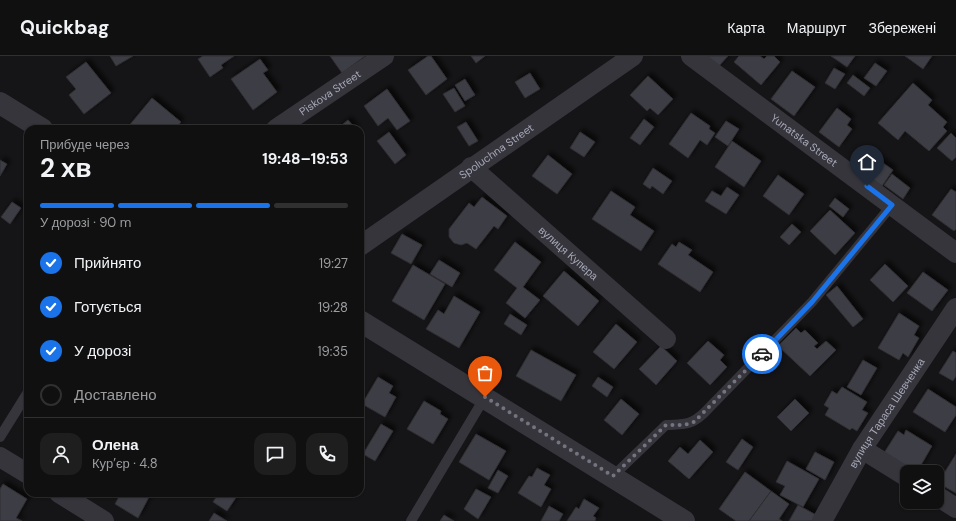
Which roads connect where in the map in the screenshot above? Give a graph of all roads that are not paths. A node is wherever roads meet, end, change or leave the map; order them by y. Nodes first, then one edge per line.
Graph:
1 (384, 56) edge
2 (633, 56) edge
3 (691, 56) edge
4 (0, 103) edge
5 (36, 125) edge
6 (282, 125) edge
7 (471, 167) junction
8 (892, 205) junction
9 (364, 243) edge
10 (956, 253) edge
11 (956, 308) edge
12 (364, 323) edge
13 (666, 339) dead end
14 (485, 397) junction
15 (24, 398) edge
16 (0, 437) edge
17 (862, 449) junction
18 (0, 457) edge
19 (24, 472) edge
20 (900, 473) edge
21 (613, 476) junction
22 (65, 497) edge
23 (944, 500) edge
24 (956, 508) edge
25 (104, 521) edge
26 (412, 521) edge
27 (684, 521) edge
28 (822, 521) edge

1 - 6 street, Piskova Street
2 - 7 street, Spoluchna Street
3 - 8 street, Yunatska Street
4 - 5 street
7 - 9 street, Spoluchna Street
7 - 13 street, вулиця Купера
8 - 10 street, Yunatska Street
8 - 21 lane
11 - 17 street, вулиця Тараса Шевченка
12 - 14 street
14 - 21 street
14 - 26 lane
15 - 16 lane
17 - 20 street
17 - 28 street, вулиця Тараса Шевченка
18 - 19 street
21 - 27 street
22 - 25 street
23 - 24 street

